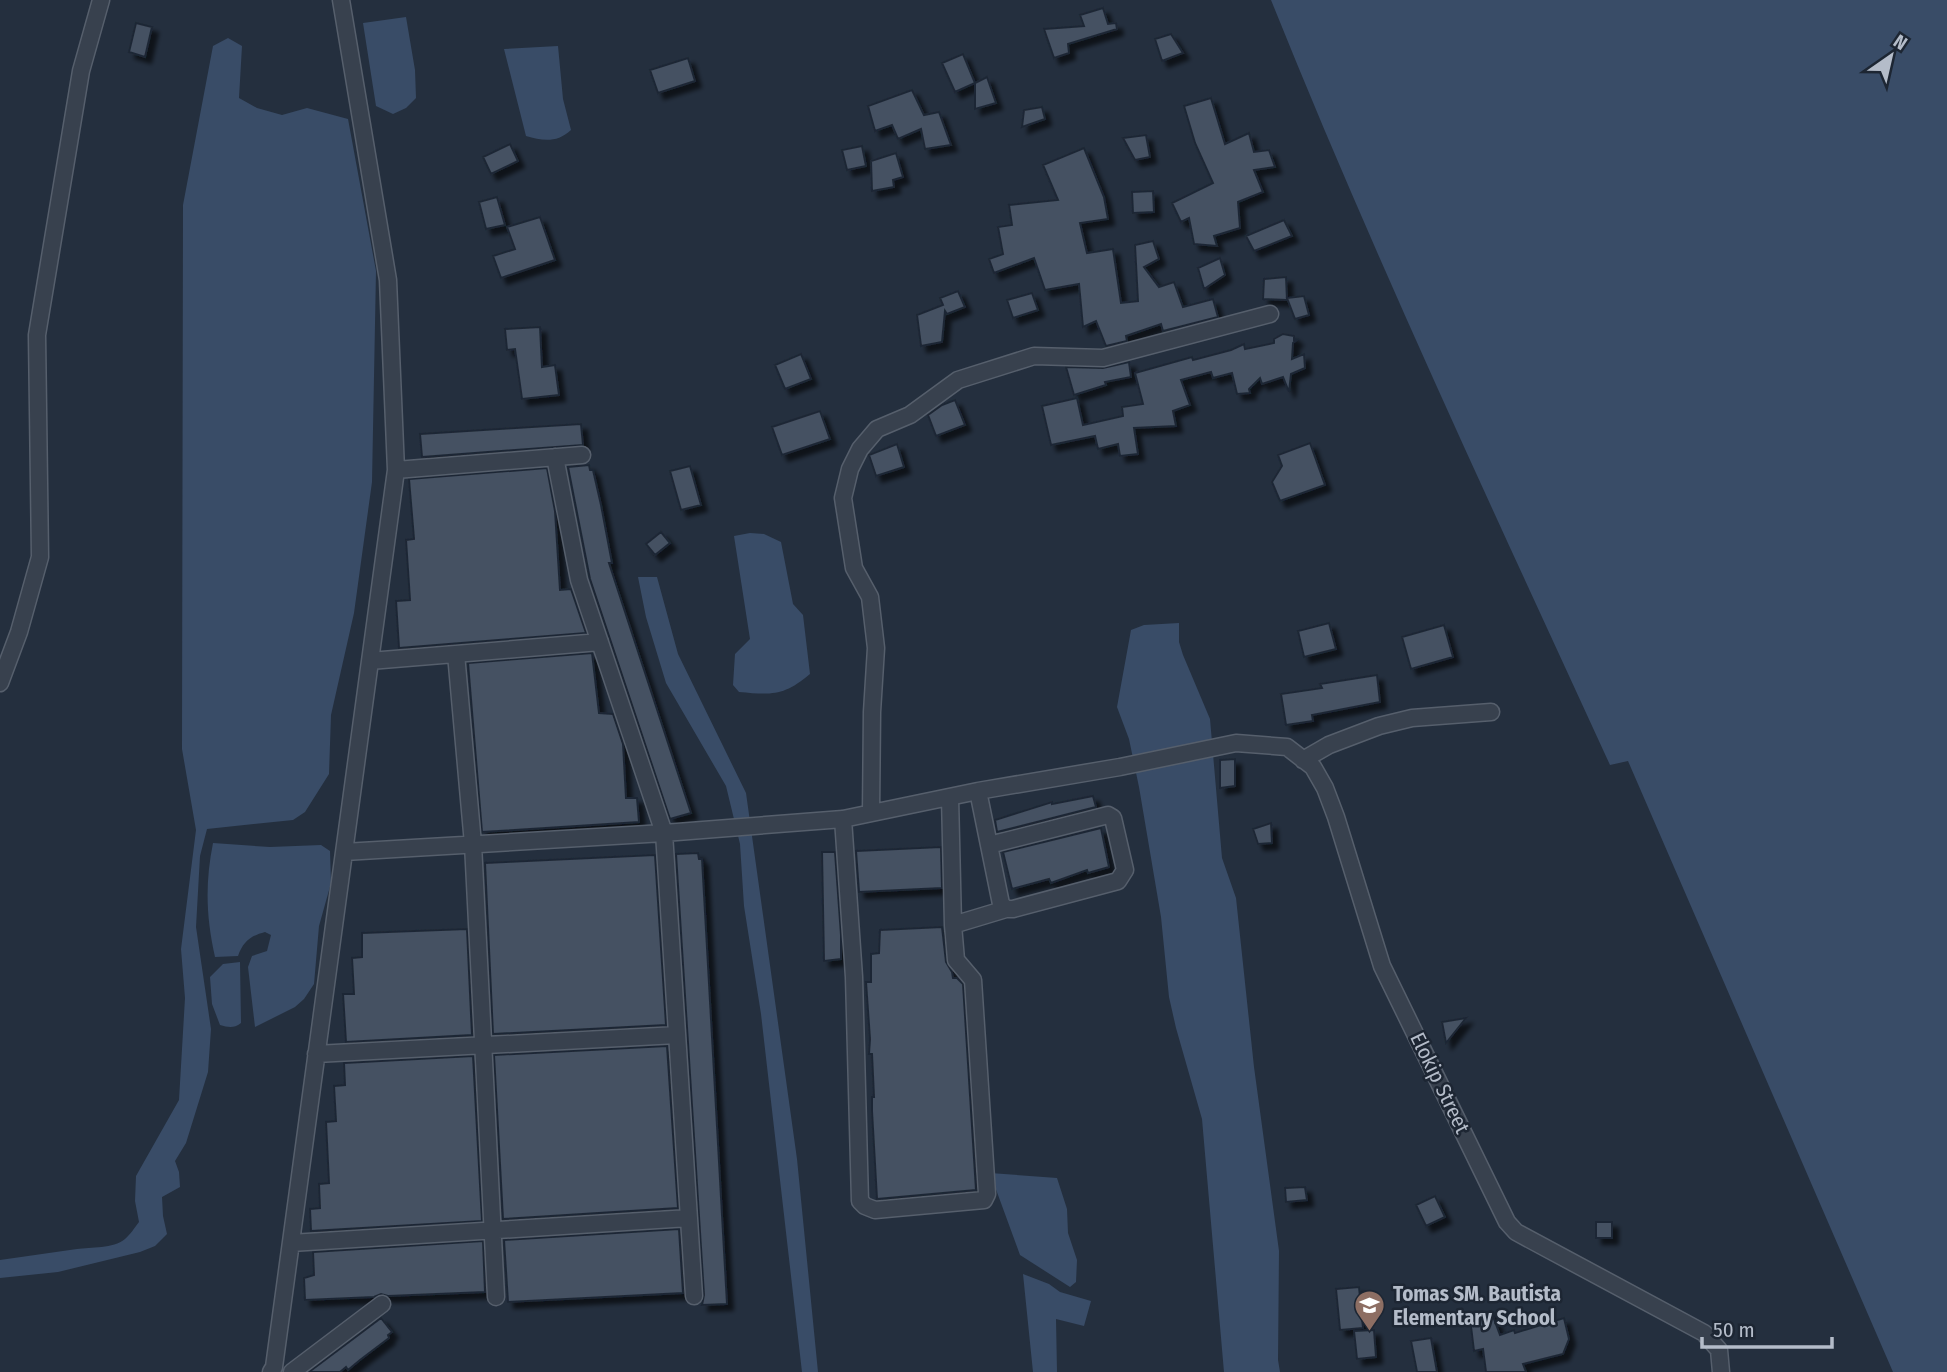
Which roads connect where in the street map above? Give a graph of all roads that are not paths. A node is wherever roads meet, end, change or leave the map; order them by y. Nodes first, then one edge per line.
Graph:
1 (101, 0) edge
2 (341, 0) edge
3 (1270, 314) dead end
4 (582, 455) dead end
5 (555, 457) junction
6 (396, 470) junction
7 (600, 642) junction
8 (456, 654) junction
9 (370, 661) junction
10 (0, 683) edge
11 (1491, 712) dead end
12 (1303, 760) junction
13 (978, 791) junction
14 (950, 797) junction
15 (871, 813) junction
16 (843, 819) junction
17 (664, 833) junction
18 (472, 844) junction
19 (989, 845) junction
20 (344, 852) junction
21 (1006, 909) junction
22 (953, 925) junction
23 (677, 1035) junction
24 (483, 1045) junction
25 (316, 1054) junction
26 (690, 1218) junction
27 (492, 1230) junction
28 (291, 1242) junction
29 (694, 1296) dead end
30 (496, 1297) dead end
31 (382, 1304) dead end
32 (271, 1372) edge
33 (292, 1372) edge
34 (1721, 1372) edge

1 - 10 street
2 - 6 street
3 - 15 street
4 - 5 street
5 - 6 street
5 - 7 street
6 - 9 street
7 - 8 street
7 - 17 street
8 - 9 street
8 - 18 street
9 - 20 street
11 - 12 street
12 - 13 street, Elokip Street
12 - 34 street, Elokip Street
13 - 14 street, Elokip Street
13 - 19 street
14 - 15 street, Elokip Street
14 - 22 street
15 - 16 street, Elokip Street
16 - 17 street, Elokip Street
16 - 22 street
17 - 18 street, Elokip Street
17 - 23 street
18 - 20 street, Elokip Street
18 - 24 street
19 - 21 street
19 - 21 street
20 - 25 street
21 - 22 street
23 - 24 street
23 - 26 street
24 - 25 street
24 - 27 street
25 - 28 street
26 - 27 street
26 - 29 street
27 - 28 street
27 - 30 street
28 - 32 street
31 - 33 street

